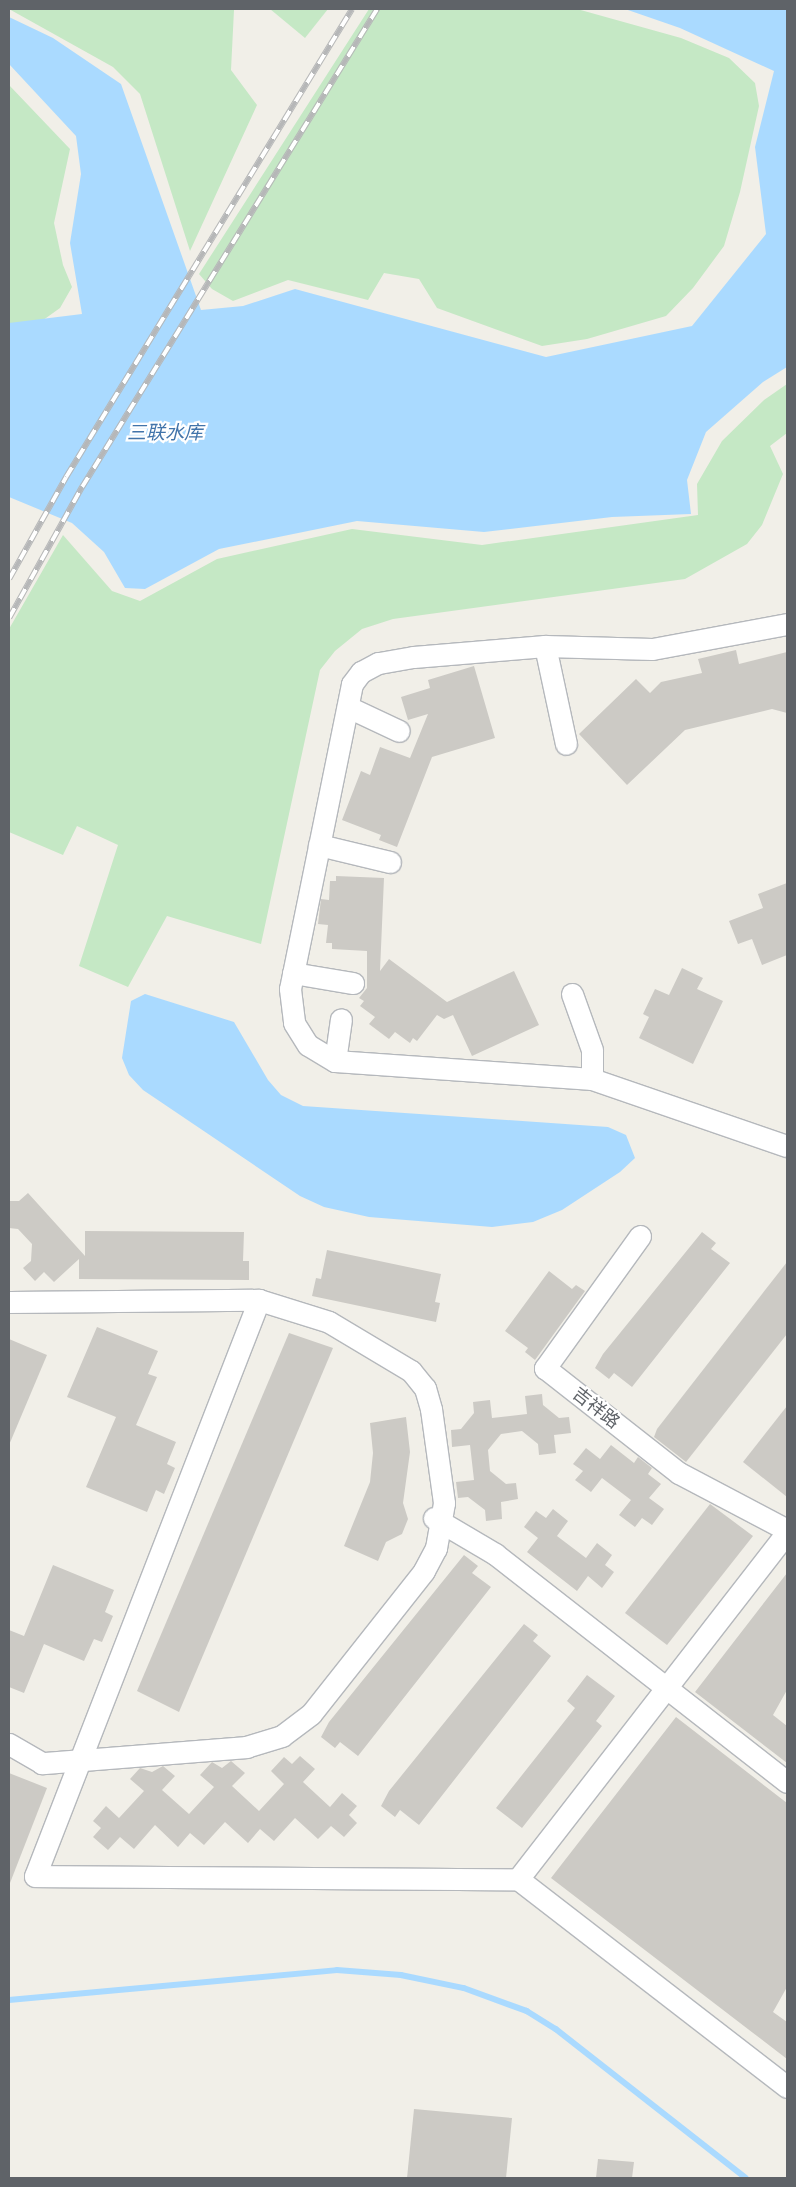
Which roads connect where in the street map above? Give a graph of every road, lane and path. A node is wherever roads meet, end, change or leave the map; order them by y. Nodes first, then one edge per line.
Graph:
1 (787, 624) edge
2 (545, 646) junction
3 (348, 707) junction
4 (399, 731) dead end
5 (566, 744) dead end
6 (319, 845) junction
7 (390, 862) dead end
8 (293, 973) junction
9 (352, 983) dead end
10 (572, 994) dead end
11 (341, 1019) dead end
12 (335, 1062) junction
13 (592, 1079) junction
14 (787, 1146) edge
15 (640, 1236) dead end
16 (259, 1300) junction
17 (9, 1302) edge
18 (438, 1521) junction
19 (787, 1530) edge
20 (667, 1688) junction
21 (9, 1744) edge
22 (82, 1761) junction
23 (787, 1782) edge
24 (518, 1879) junction
25 (787, 2086) edge

1 - 2 street
2 - 3 street
2 - 5 street
3 - 4 street
3 - 6 street
6 - 7 street
6 - 8 street
8 - 9 street
8 - 12 street
10 - 13 street
11 - 12 street
12 - 13 street
13 - 14 street
15 - 19 street, 吉祥路
16 - 17 street
16 - 18 street
16 - 22 street
18 - 20 street
18 - 22 street
19 - 20 street
20 - 23 street
20 - 24 street
21 - 22 street
22 - 24 street
24 - 25 street

